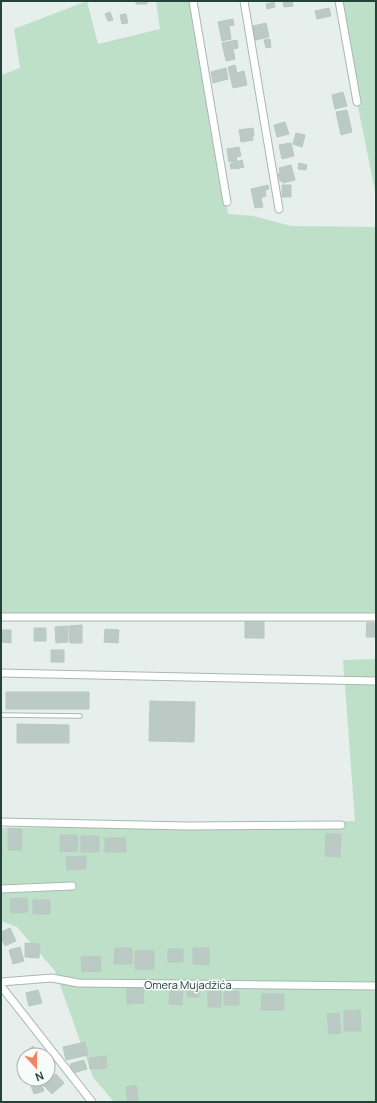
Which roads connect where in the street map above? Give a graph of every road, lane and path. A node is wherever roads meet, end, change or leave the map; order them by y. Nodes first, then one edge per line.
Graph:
1 (193, 1) edge
2 (244, 1) edge
3 (339, 1) edge
4 (357, 102) dead end
5 (227, 202) dead end
6 (279, 209) dead end
7 (1, 617) edge
8 (376, 617) edge
9 (1, 673) edge
10 (376, 681) edge
11 (1, 715) edge
12 (80, 716) dead end
13 (1, 822) edge
14 (341, 825) dead end
15 (72, 886) dead end
16 (1, 889) edge
17 (1, 982) edge
18 (1, 986) edge
19 (376, 986) edge
20 (92, 1102) edge

1 - 5 street
2 - 6 street
3 - 4 street
7 - 8 street
9 - 10 street
11 - 12 lane
13 - 14 street
15 - 16 street
17 - 19 street, Omera Mujadžića
18 - 20 street

